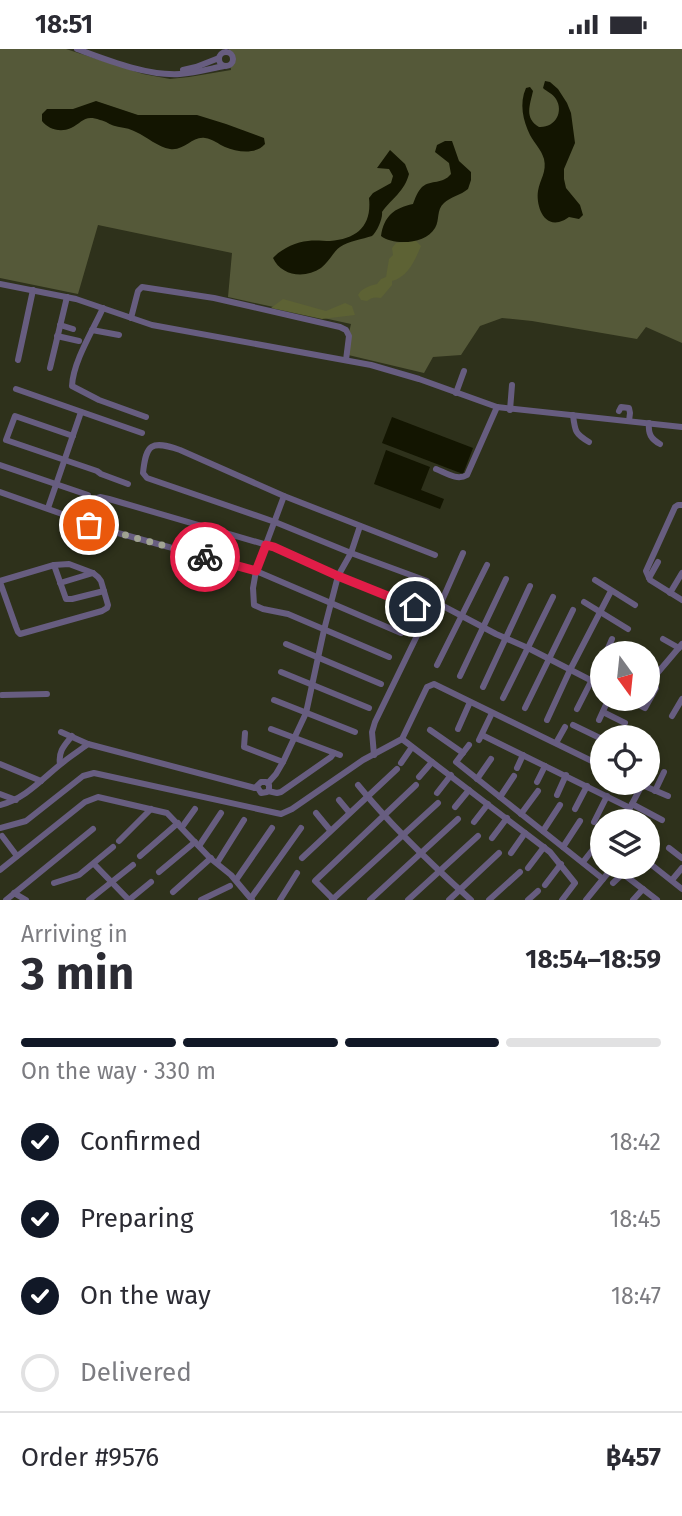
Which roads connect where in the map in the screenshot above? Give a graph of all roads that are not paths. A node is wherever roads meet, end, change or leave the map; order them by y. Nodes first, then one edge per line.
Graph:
1 (77, 49) edge
2 (230, 52) edge
3 (220, 54) edge
4 (224, 66) junction
5 (164, 73) junction
6 (1, 284) edge
7 (33, 290) junction
8 (0, 292) edge
9 (67, 297) junction
10 (103, 308) junction
11 (131, 318) junction
12 (60, 325) junction
13 (73, 329) dead end
14 (92, 330) junction
15 (119, 335) dead end
16 (57, 336) junction
17 (79, 341) dead end
18 (18, 360) dead end
19 (346, 360) junction
20 (50, 368) dead end
21 (464, 371) dead end
22 (512, 385) dead end
23 (16, 389) dead end
24 (456, 393) junction
25 (497, 407) junction
26 (510, 410) junction
27 (619, 411) dead end
28 (81, 412) junction
29 (573, 415) junction
30 (146, 417) dead end
31 (629, 421) junction
32 (649, 423) junction
33 (682, 427) edge
34 (142, 433) dead end
35 (73, 436) junction
36 (589, 442) dead end
37 (660, 444) dead end
38 (65, 460) junction
39 (0, 465) edge
40 (436, 469) dead end
41 (56, 484) junction
42 (128, 484) dead end
43 (0, 492) edge
44 (88, 495) dead end
45 (285, 496) junction
46 (682, 505) edge
47 (48, 508) junction
48 (79, 520) dead end
49 (275, 522) junction
50 (360, 526) junction
51 (266, 545) junction
52 (351, 553) junction
53 (464, 554) dead end
54 (435, 555) dead end
55 (658, 562) dead end
56 (54, 565) junction
57 (487, 565) dead end
58 (256, 571) junction
59 (93, 573) junction
60 (682, 573) edge
61 (338, 576) junction
62 (649, 578) junction
63 (506, 579) dead end
64 (595, 580) dead end
65 (0, 581) edge
66 (427, 581) dead end
67 (60, 583) junction
68 (530, 586) dead end
69 (104, 591) junction
70 (611, 591) junction
71 (670, 593) junction
72 (3, 597) edge
73 (553, 597) dead end
74 (682, 600) edge
75 (583, 602) dead end
76 (331, 604) junction
77 (440, 605) junction
78 (635, 605) dead end
79 (415, 607) dead end
80 (573, 610) dead end
81 (600, 611) junction
82 (463, 615) junction
83 (484, 627) junction
84 (628, 629) dead end
85 (324, 630) junction
86 (401, 633) dead end
87 (505, 639) junction
88 (663, 639) dead end
89 (286, 644) dead end
90 (680, 646) edge
91 (528, 648) junction
92 (389, 657) dead end
93 (318, 658) junction
94 (550, 659) junction
95 (437, 665) dead end
96 (660, 668) edge
97 (570, 670) junction
98 (281, 672) dead end
99 (460, 676) dead end
100 (590, 680) edge
101 (381, 684) dead end
102 (312, 685) junction
103 (590, 685) edge
104 (483, 687) dead end
105 (1, 693) edge
106 (47, 694) dead end
107 (503, 698) dead end
108 (274, 699) dead end
109 (682, 699) edge
110 (470, 702) junction
111 (369, 708) dead end
112 (526, 708) dead end
113 (578, 709) dead end
114 (603, 712) joint
115 (306, 713) junction
116 (492, 713) junction
117 (672, 716) dead end
118 (547, 720) dead end
119 (599, 720) dead end
120 (625, 723) dead end
121 (573, 725) dead end
122 (565, 727) dead end
123 (271, 729) dead end
124 (458, 729) dead end
125 (430, 730) dead end
126 (61, 732) dead end
127 (355, 732) dead end
128 (246, 733) dead end
129 (590, 733) edge
130 (72, 736) junction
131 (295, 737) junction
132 (402, 739) junction
133 (556, 743) junction
134 (88, 744) junction
135 (469, 745) dead end
136 (412, 747) junction
137 (463, 753) junction
138 (374, 755) junction
139 (523, 755) junction
140 (491, 759) dead end
141 (590, 760) edge
142 (283, 762) junction
143 (432, 762) junction
144 (0, 764) edge
145 (60, 764) junction
146 (545, 765) junction
147 (664, 772) dead end
148 (451, 775) junction
149 (566, 775) junction
150 (419, 777) dead end
151 (477, 779) junction
152 (660, 780) edge
153 (41, 781) junction
154 (537, 782) dead end
155 (358, 785) dead end
156 (416, 785) dead end
157 (587, 786) junction
158 (268, 787) junction
159 (469, 790) junction
160 (538, 790) dead end
161 (437, 793) dead end
162 (660, 793) edge
163 (0, 794) edge
164 (634, 795) edge
165 (367, 796) junction
166 (557, 796) dead end
167 (607, 796) junction
168 (668, 796) dead end
169 (500, 797) junction
170 (16, 800) junction
171 (339, 800) dead end
172 (438, 803) dead end
173 (488, 804) junction
174 (0, 805) edge
175 (560, 805) dead end
176 (631, 806) junction
177 (455, 807) dead end
178 (151, 809) junction
179 (195, 809) dead end
180 (575, 809) dead end
181 (600, 809) edge
182 (629, 809) edge
183 (349, 812) junction
184 (221, 813) dead end
185 (316, 813) dead end
186 (521, 814) junction
187 (384, 816) junction
188 (507, 818) junction
189 (458, 819) dead end
190 (244, 820) dead end
191 (662, 820) dead end
192 (580, 821) dead end
193 (474, 823) dead end
194 (180, 825) junction
195 (0, 828) edge
196 (272, 828) dead end
197 (301, 828) dead end
198 (93, 829) dead end
199 (330, 830) junction
200 (543, 831) junction
201 (525, 832) junction
202 (403, 835) junction
203 (2, 836) edge
204 (478, 836) dead end
205 (492, 838) dead end
206 (119, 841) dead end
207 (197, 844) junction
208 (113, 847) dead end
209 (544, 847) junction
210 (563, 847) junction
211 (669, 848) dead end
212 (419, 853) junction
213 (499, 853) dead end
214 (511, 853) dead end
215 (590, 853) edge
216 (17, 856) junction
217 (141, 856) dead end
218 (302, 858) dead end
219 (682, 858) edge
220 (214, 861) junction
221 (583, 862) junction
222 (94, 864) junction
223 (561, 864) junction
224 (133, 865) dead end
225 (528, 868) dead end
226 (590, 868) edge
227 (682, 868) edge
228 (0, 870) edge
229 (439, 871) junction
230 (660, 871) edge
231 (159, 872) dead end
232 (520, 872) dead end
233 (297, 873) dead end
234 (603, 879) edge
235 (617, 879) edge
236 (630, 879) edge
237 (236, 880) junction
238 (672, 880) junction
239 (151, 882) dead end
240 (54, 883) dead end
241 (112, 883) junction
242 (613, 883) dead end
243 (545, 885) dead end
244 (230, 886) dead end
245 (643, 889) junction
246 (682, 889) edge
247 (460, 890) junction
248 (538, 891) dead end
249 (173, 892) dead end
250 (14, 893) junction
251 (206, 899) edge
252 (251, 899) edge
253 (6, 900) edge
254 (26, 900) edge
255 (89, 900) edge
256 (129, 900) edge
257 (280, 900) edge
258 (333, 900) edge
259 (370, 900) edge
260 (408, 900) edge
261 (449, 900) edge
262 (471, 900) edge
263 (489, 900) edge
264 (528, 900) edge
265 (562, 900) edge
266 (586, 900) edge
267 (634, 900) edge
268 (657, 900) edge

1 - 5 street
2 - 3 street
2 - 4 street
3 - 4 street
3 - 5 street
4 - 5 street
6 - 7 street
6 - 8 street
7 - 9 street
7 - 18 street
9 - 10 street
9 - 12 street
10 - 11 street
10 - 14 street
11 - 19 street
11 - 19 street
12 - 13 street
12 - 16 street
14 - 15 street
14 - 30 street
16 - 17 street
16 - 20 street
19 - 24 street
21 - 24 street
22 - 26 street
23 - 28 street
24 - 25 street
25 - 26 street
25 - 40 street
26 - 29 street
27 - 31 street
28 - 34 street
28 - 35 street
29 - 31 street
29 - 36 street
31 - 32 street
32 - 33 street
32 - 37 street
35 - 38 street
35 - 38 street
38 - 41 street
38 - 42 street
39 - 41 street
41 - 44 street
41 - 47 street
43 - 47 street
45 - 49 street
45 - 49 street
45 - 50 street
46 - 62 street
47 - 48 street
49 - 51 street
49 - 52 street
50 - 52 street
50 - 54 street
51 - 58 street
51 - 58 street
51 - 61 street
52 - 61 street
52 - 66 street
53 - 77 street
55 - 62 street
56 - 59 street
56 - 65 street
56 - 67 street
57 - 82 street
58 - 76 street
58 - 85 street
59 - 67 street
59 - 69 street
60 - 71 street
61 - 76 street
61 - 79 street
62 - 71 street
63 - 83 street
64 - 70 street
65 - 72 street
67 - 69 street
68 - 87 street
69 - 72 street
70 - 78 street
70 - 81 street
71 - 74 street
73 - 91 street
75 - 81 street
76 - 85 street
76 - 86 street
77 - 82 street
77 - 138 street
80 - 94 street
81 - 84 street
81 - 97 street
82 - 83 street
82 - 95 street
83 - 87 street
83 - 99 street
85 - 92 street
85 - 93 street
87 - 91 street
87 - 104 street
88 - 90 street
89 - 93 street
90 - 96 street
91 - 94 street
91 - 107 street
93 - 101 street
93 - 102 street
94 - 97 street
94 - 112 street
97 - 100 street
97 - 118 street
98 - 102 street
102 - 111 street
102 - 115 street
103 - 113 street
105 - 106 street
108 - 115 street
109 - 117 street
110 - 116 street
110 - 124 street
110 - 132 street
114 - 119 street
114 - 120 street
115 - 127 street
115 - 131 street
116 - 133 street
116 - 139 street
121 - 129 street
122 - 133 street
123 - 131 street
125 - 137 street
126 - 130 street
128 - 142 street
130 - 134 street
130 - 145 street
131 - 142 street
131 - 158 street
132 - 136 street
132 - 138 street
133 - 141 street
134 - 145 street
134 - 158 street
135 - 137 street
136 - 143 street
136 - 165 street
137 - 151 street
138 - 195 street
139 - 146 street
139 - 169 street
140 - 151 street
142 - 158 street
143 - 148 street
143 - 150 street
144 - 153 street
145 - 153 street
146 - 149 street
146 - 154 street
147 - 152 street
148 - 159 street
148 - 161 street
149 - 157 street
149 - 166 street
151 - 169 street
153 - 170 street
155 - 165 street
156 - 187 street
157 - 167 street
157 - 180 street
159 - 173 street
159 - 177 street
160 - 186 street
162 - 168 street
163 - 170 street
164 - 176 street
165 - 183 street
165 - 187 street
167 - 176 street
167 - 181 street
169 - 186 street
170 - 174 street
171 - 183 street
172 - 202 street
173 - 188 street
173 - 193 street
175 - 200 street
176 - 182 street
176 - 191 street
178 - 194 street
178 - 206 street
178 - 216 street
179 - 194 street
183 - 199 street
184 - 207 street
185 - 199 street
186 - 200 street
187 - 202 street
187 - 258 street
188 - 201 street
188 - 205 street
189 - 212 street
190 - 220 street
192 - 210 street
194 - 207 street
194 - 217 street
196 - 237 street
197 - 252 street
198 - 250 street
199 - 218 street
200 - 210 street
201 - 209 street
201 - 214 street
202 - 212 street
202 - 258 street
203 - 216 street
204 - 229 street
207 - 220 street
207 - 231 street
208 - 222 street
209 - 223 street
209 - 225 street
210 - 221 street
211 - 219 street
212 - 229 street
212 - 259 street
213 - 247 street
215 - 221 street
216 - 228 street
220 - 237 street
220 - 249 street
221 - 226 street
222 - 240 street
222 - 241 street
223 - 243 street
223 - 265 street
224 - 241 street
227 - 238 street
229 - 247 street
229 - 260 street
230 - 238 street
232 - 263 street
233 - 257 street
234 - 266 street
235 - 242 street
236 - 245 street
237 - 252 street
238 - 246 street
239 - 256 street
241 - 255 street
241 - 256 street
244 - 251 street
245 - 267 street
245 - 268 street
247 - 261 street
247 - 262 street
248 - 264 street
250 - 253 street
250 - 254 street

